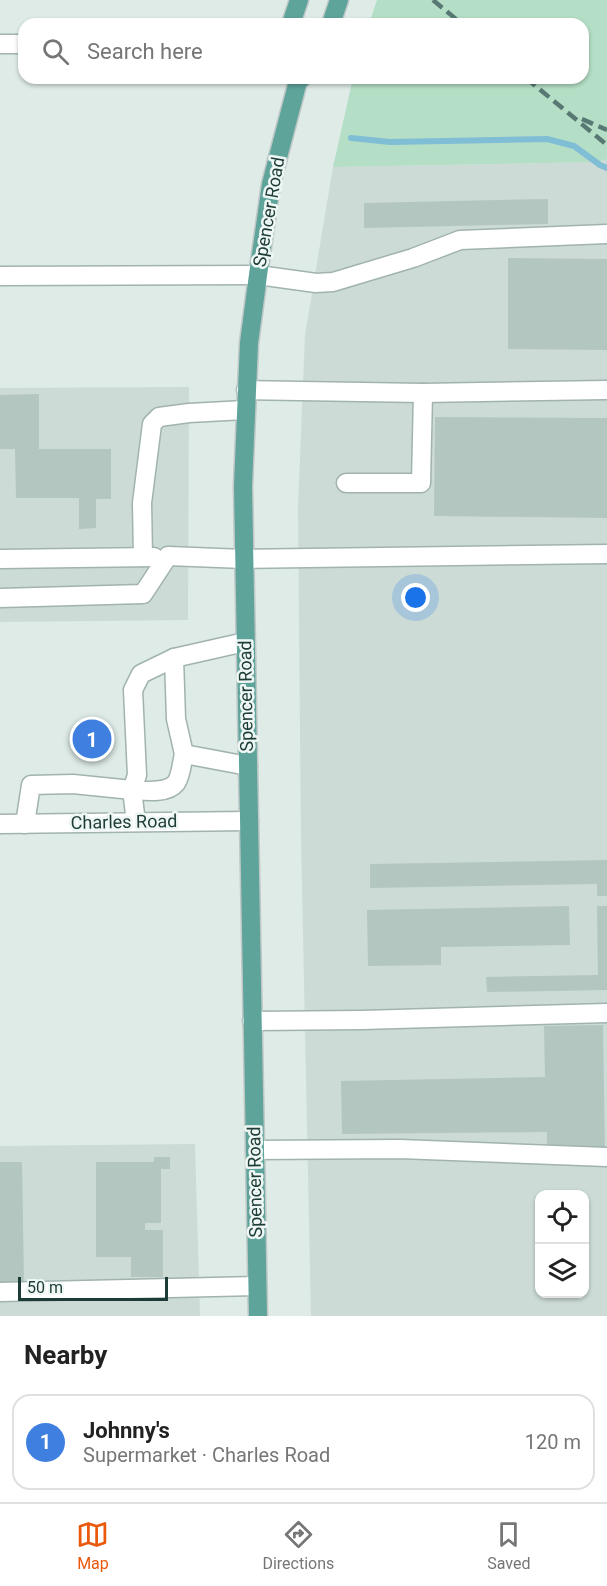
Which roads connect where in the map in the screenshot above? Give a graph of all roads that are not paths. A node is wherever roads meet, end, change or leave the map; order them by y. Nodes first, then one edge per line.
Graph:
1 (299, 0) edge
2 (339, 0) edge
3 (293, 18) edge
4 (333, 18) edge
5 (0, 44) edge
6 (18, 44) edge
7 (295, 84) edge
8 (607, 234) edge
9 (258, 275) junction
10 (0, 276) edge
11 (246, 390) junction
12 (607, 390) edge
13 (423, 393) junction
14 (245, 411) junction
15 (346, 483) dead end
16 (607, 554) edge
17 (168, 556) junction
18 (143, 557) junction
19 (0, 559) edge
20 (244, 559) junction
21 (0, 598) edge
22 (245, 642) junction
23 (174, 658) junction
24 (184, 754) junction
25 (248, 766) junction
26 (132, 790) junction
27 (249, 821) junction
28 (136, 822) junction
29 (0, 824) edge
30 (25, 824) junction
31 (607, 1013) edge
32 (252, 1021) junction
33 (255, 1150) junction
34 (607, 1157) edge
35 (257, 1286) junction
36 (0, 1292) edge
37 (258, 1316) edge

1 - 3 main road
2 - 4 main road
5 - 6 street
7 - 9 main road, Spencer Road
8 - 9 street
9 - 10 street
9 - 11 main road, Spencer Road
11 - 13 street
11 - 14 main road, Spencer Road
12 - 13 street
13 - 15 street
14 - 18 street
14 - 20 main road, Spencer Road
16 - 20 street
17 - 18 street
17 - 20 street
17 - 21 street
18 - 19 street
20 - 22 main road, Spencer Road
22 - 23 street
22 - 25 main road, Spencer Road
23 - 24 street
23 - 26 street
24 - 25 street
24 - 26 street
25 - 27 main road, Spencer Road
26 - 28 street
26 - 30 street
27 - 28 street, Charles Road
27 - 32 main road, Spencer Road
28 - 30 street, Charles Road
29 - 30 street, Charles Road
31 - 32 street
32 - 33 main road, Spencer Road
33 - 34 street
33 - 35 main road, Spencer Road
35 - 36 street
35 - 37 main road, Spencer Road

